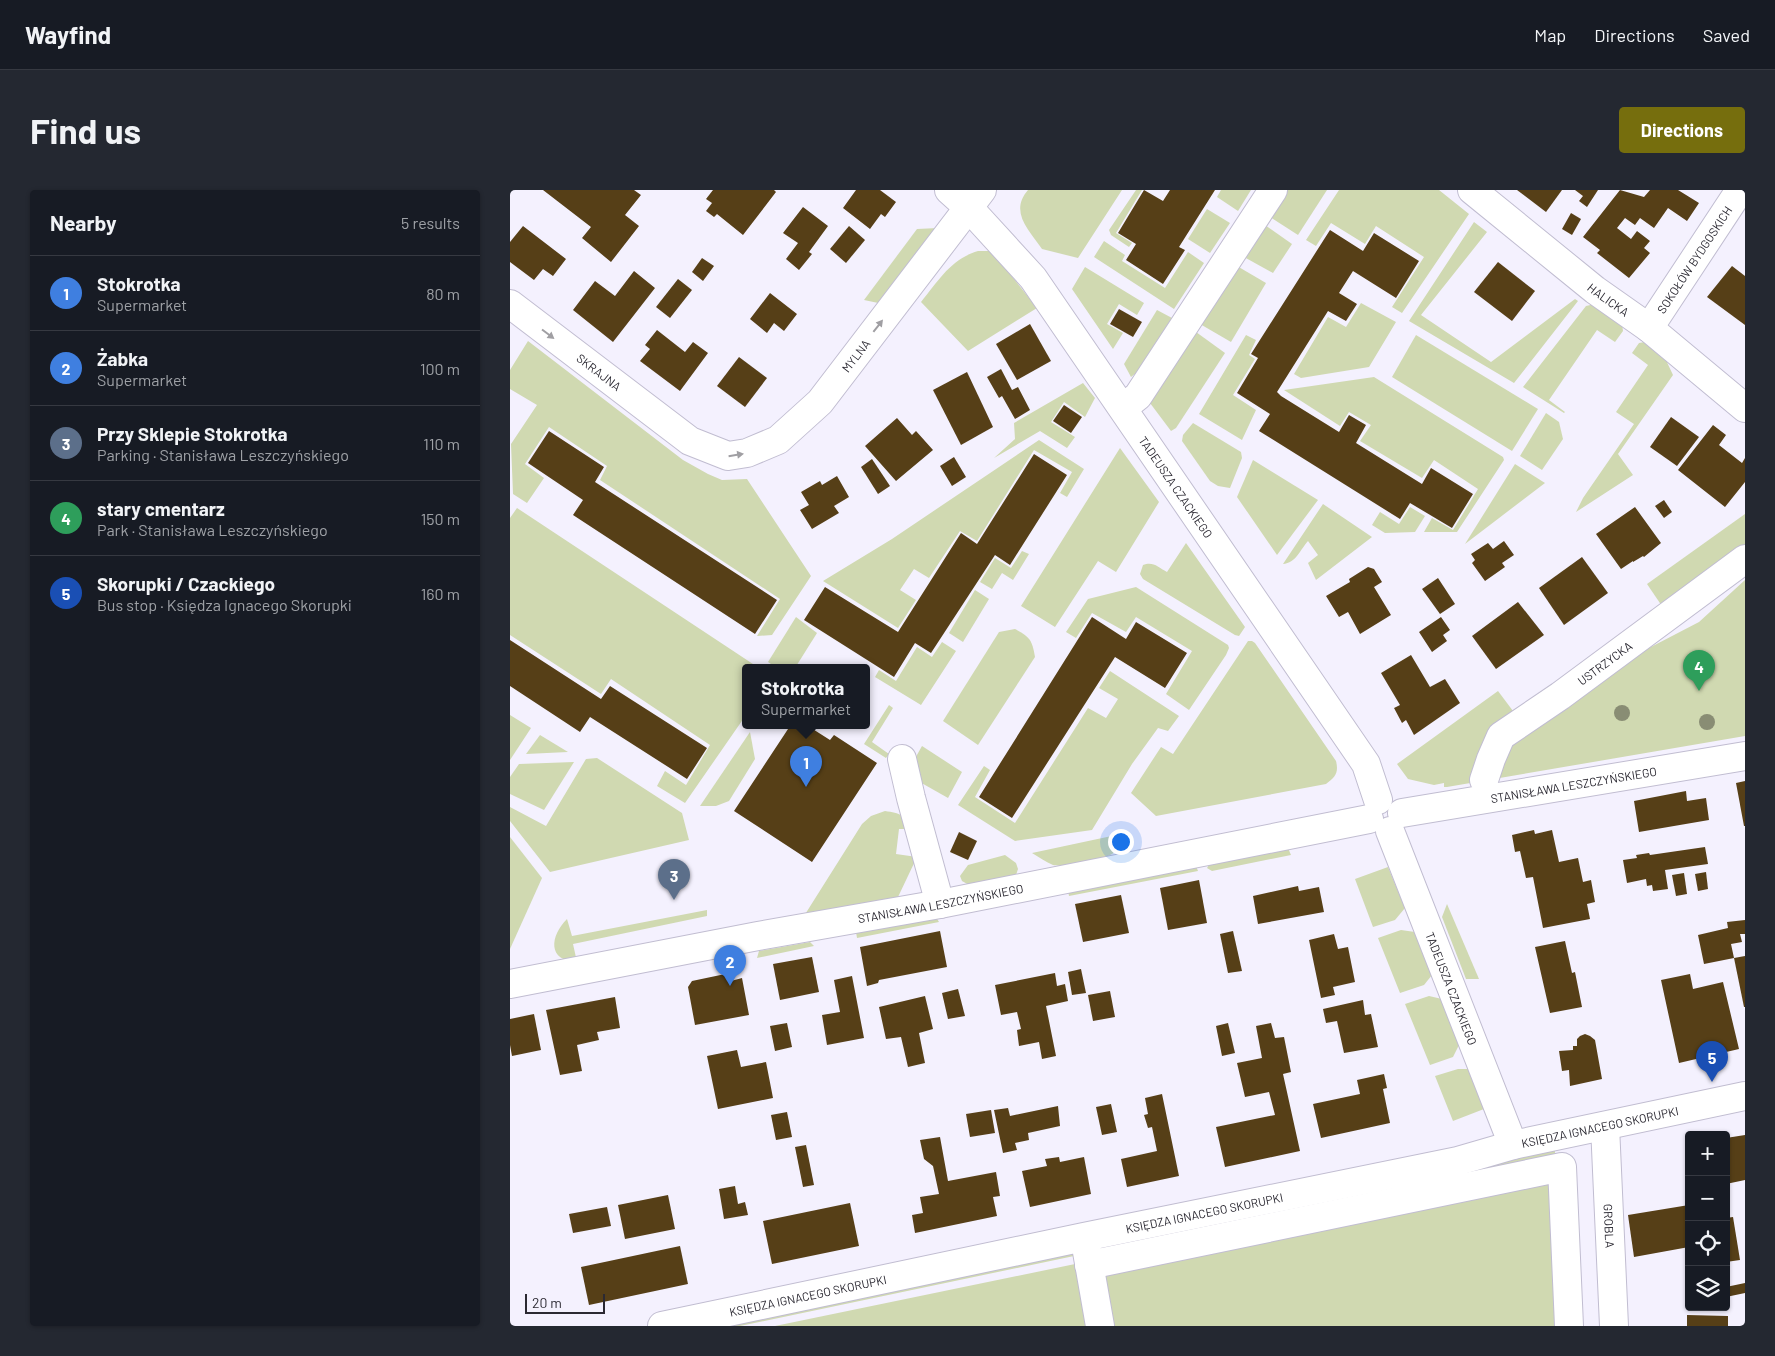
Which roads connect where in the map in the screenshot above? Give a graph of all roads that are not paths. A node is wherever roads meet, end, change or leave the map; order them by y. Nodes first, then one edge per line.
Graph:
1 (1273, 190) edge
2 (1472, 190) edge
3 (1740, 190) edge
4 (967, 196) edge
5 (510, 304) edge
6 (1649, 328) junction
7 (1123, 408) junction
8 (1745, 408) edge
9 (690, 441) joint
10 (1745, 559) edge
11 (1745, 756) edge
12 (902, 759) dead end
13 (1484, 780) dead end
14 (1385, 816) junction
15 (940, 904) junction
16 (510, 984) edge
17 (1745, 1096) edge
18 (1605, 1126) junction
19 (1513, 1145) junction
20 (1084, 1237) junction
21 (1089, 1265) junction
22 (662, 1326) edge
23 (1100, 1326) edge
24 (1569, 1326) edge
25 (1614, 1326) edge

1 - 7 street
2 - 6 street, HALICKA
3 - 6 street, SOKOŁÓW BYDGOSKICH
4 - 7 street, TADEUSZA CZACKIEGO
9 -> 4 street, MYLNA
5 -> 9 street, SKRAJNA
6 - 8 street, HALICKA
7 - 14 street, TADEUSZA CZACKIEGO
10 - 13 street, USTRZYCKA
11 - 14 street, STANISŁAWA LESZCZYŃSKIEGO
12 - 15 street
14 - 15 street, STANISŁAWA LESZCZYŃSKIEGO
14 - 19 street, TADEUSZA CZACKIEGO
15 - 16 street, STANISŁAWA LESZCZYŃSKIEGO
17 - 18 street, KSIĘDZA IGNACEGO SKORUPKI
18 - 19 street, KSIĘDZA IGNACEGO SKORUPKI
18 - 25 street, GROBLA
19 - 20 street, KSIĘDZA IGNACEGO SKORUPKI
20 - 21 street
20 - 22 street, KSIĘDZA IGNACEGO SKORUPKI
21 - 23 street
21 - 24 street

